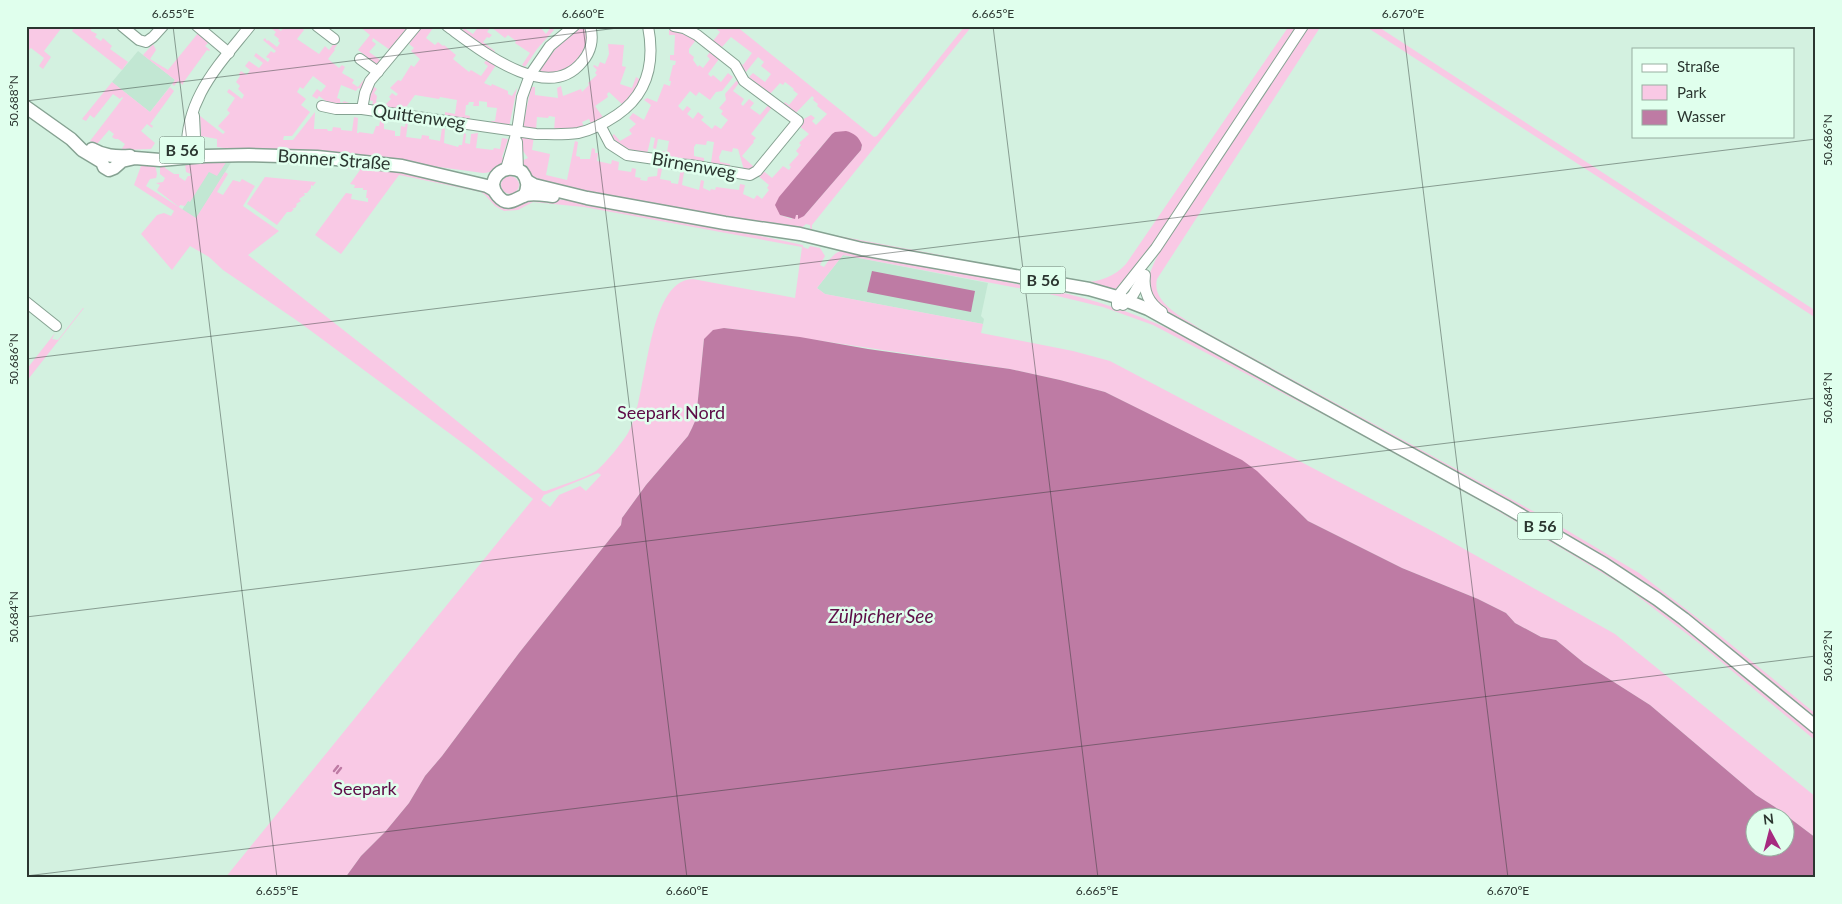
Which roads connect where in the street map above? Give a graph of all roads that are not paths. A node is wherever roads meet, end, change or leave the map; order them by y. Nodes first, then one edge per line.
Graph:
1 (122, 26) edge
2 (163, 26) edge
3 (197, 26) edge
4 (250, 26) edge
5 (317, 26) edge
6 (416, 26) edge
7 (447, 26) edge
8 (590, 26) edge
9 (674, 26) edge
10 (1303, 26) edge
11 (569, 27) edge
12 (651, 27) edge
13 (334, 40) dead end
14 (229, 53) junction
15 (360, 59) dead end
16 (378, 72) junction
17 (530, 75) junction
18 (322, 106) dead end
19 (26, 107) edge
20 (362, 109) junction
21 (600, 126) junction
22 (517, 131) junction
23 (191, 153) junction
24 (419, 169) junction
25 (507, 171) junction
26 (527, 181) junction
27 (494, 190) junction
28 (524, 196) junction
29 (587, 198) junction
30 (1156, 248) junction
31 (1145, 274) junction
32 (1121, 302) junction
33 (28, 308) edge
34 (56, 326) dead end
35 (1194, 333) junction
36 (1241, 361) junction
37 (1816, 727) edge

1 - 2 street
3 - 14 street
4 - 14 street
5 - 13 street
6 - 16 street, Quittenweg
7 - 17 street
8 - 17 street
9 - 21 street, Birnenweg
10 - 30 street
11 - 17 street
12 - 21 street, Quittenweg
14 - 23 street
15 - 16 street
16 - 20 street, Quittenweg
17 - 22 street
18 - 20 street
19 - 23 main road, Bonner Straße / B 56
20 - 22 street, Quittenweg
21 - 22 street, Quittenweg
22 - 25 street
23 - 24 main road, Bonner Straße / B 56
24 - 25 main road, Bonner Straße / B 56
24 - 27 main road, Bonner Straße / B 56
25 - 26 main road
25 - 27 main road
26 - 28 main road
26 - 29 main road, B 56
27 - 28 main road, B 56
28 - 29 main road, B 56
29 - 32 main road, B 56
30 - 31 street
30 - 32 street
31 - 32 street
31 - 35 street, B 56
32 - 35 main road, B 56
32 - 36 main road, B 56
33 - 34 street
35 - 36 main road, B 56
36 - 37 main road, B 56

